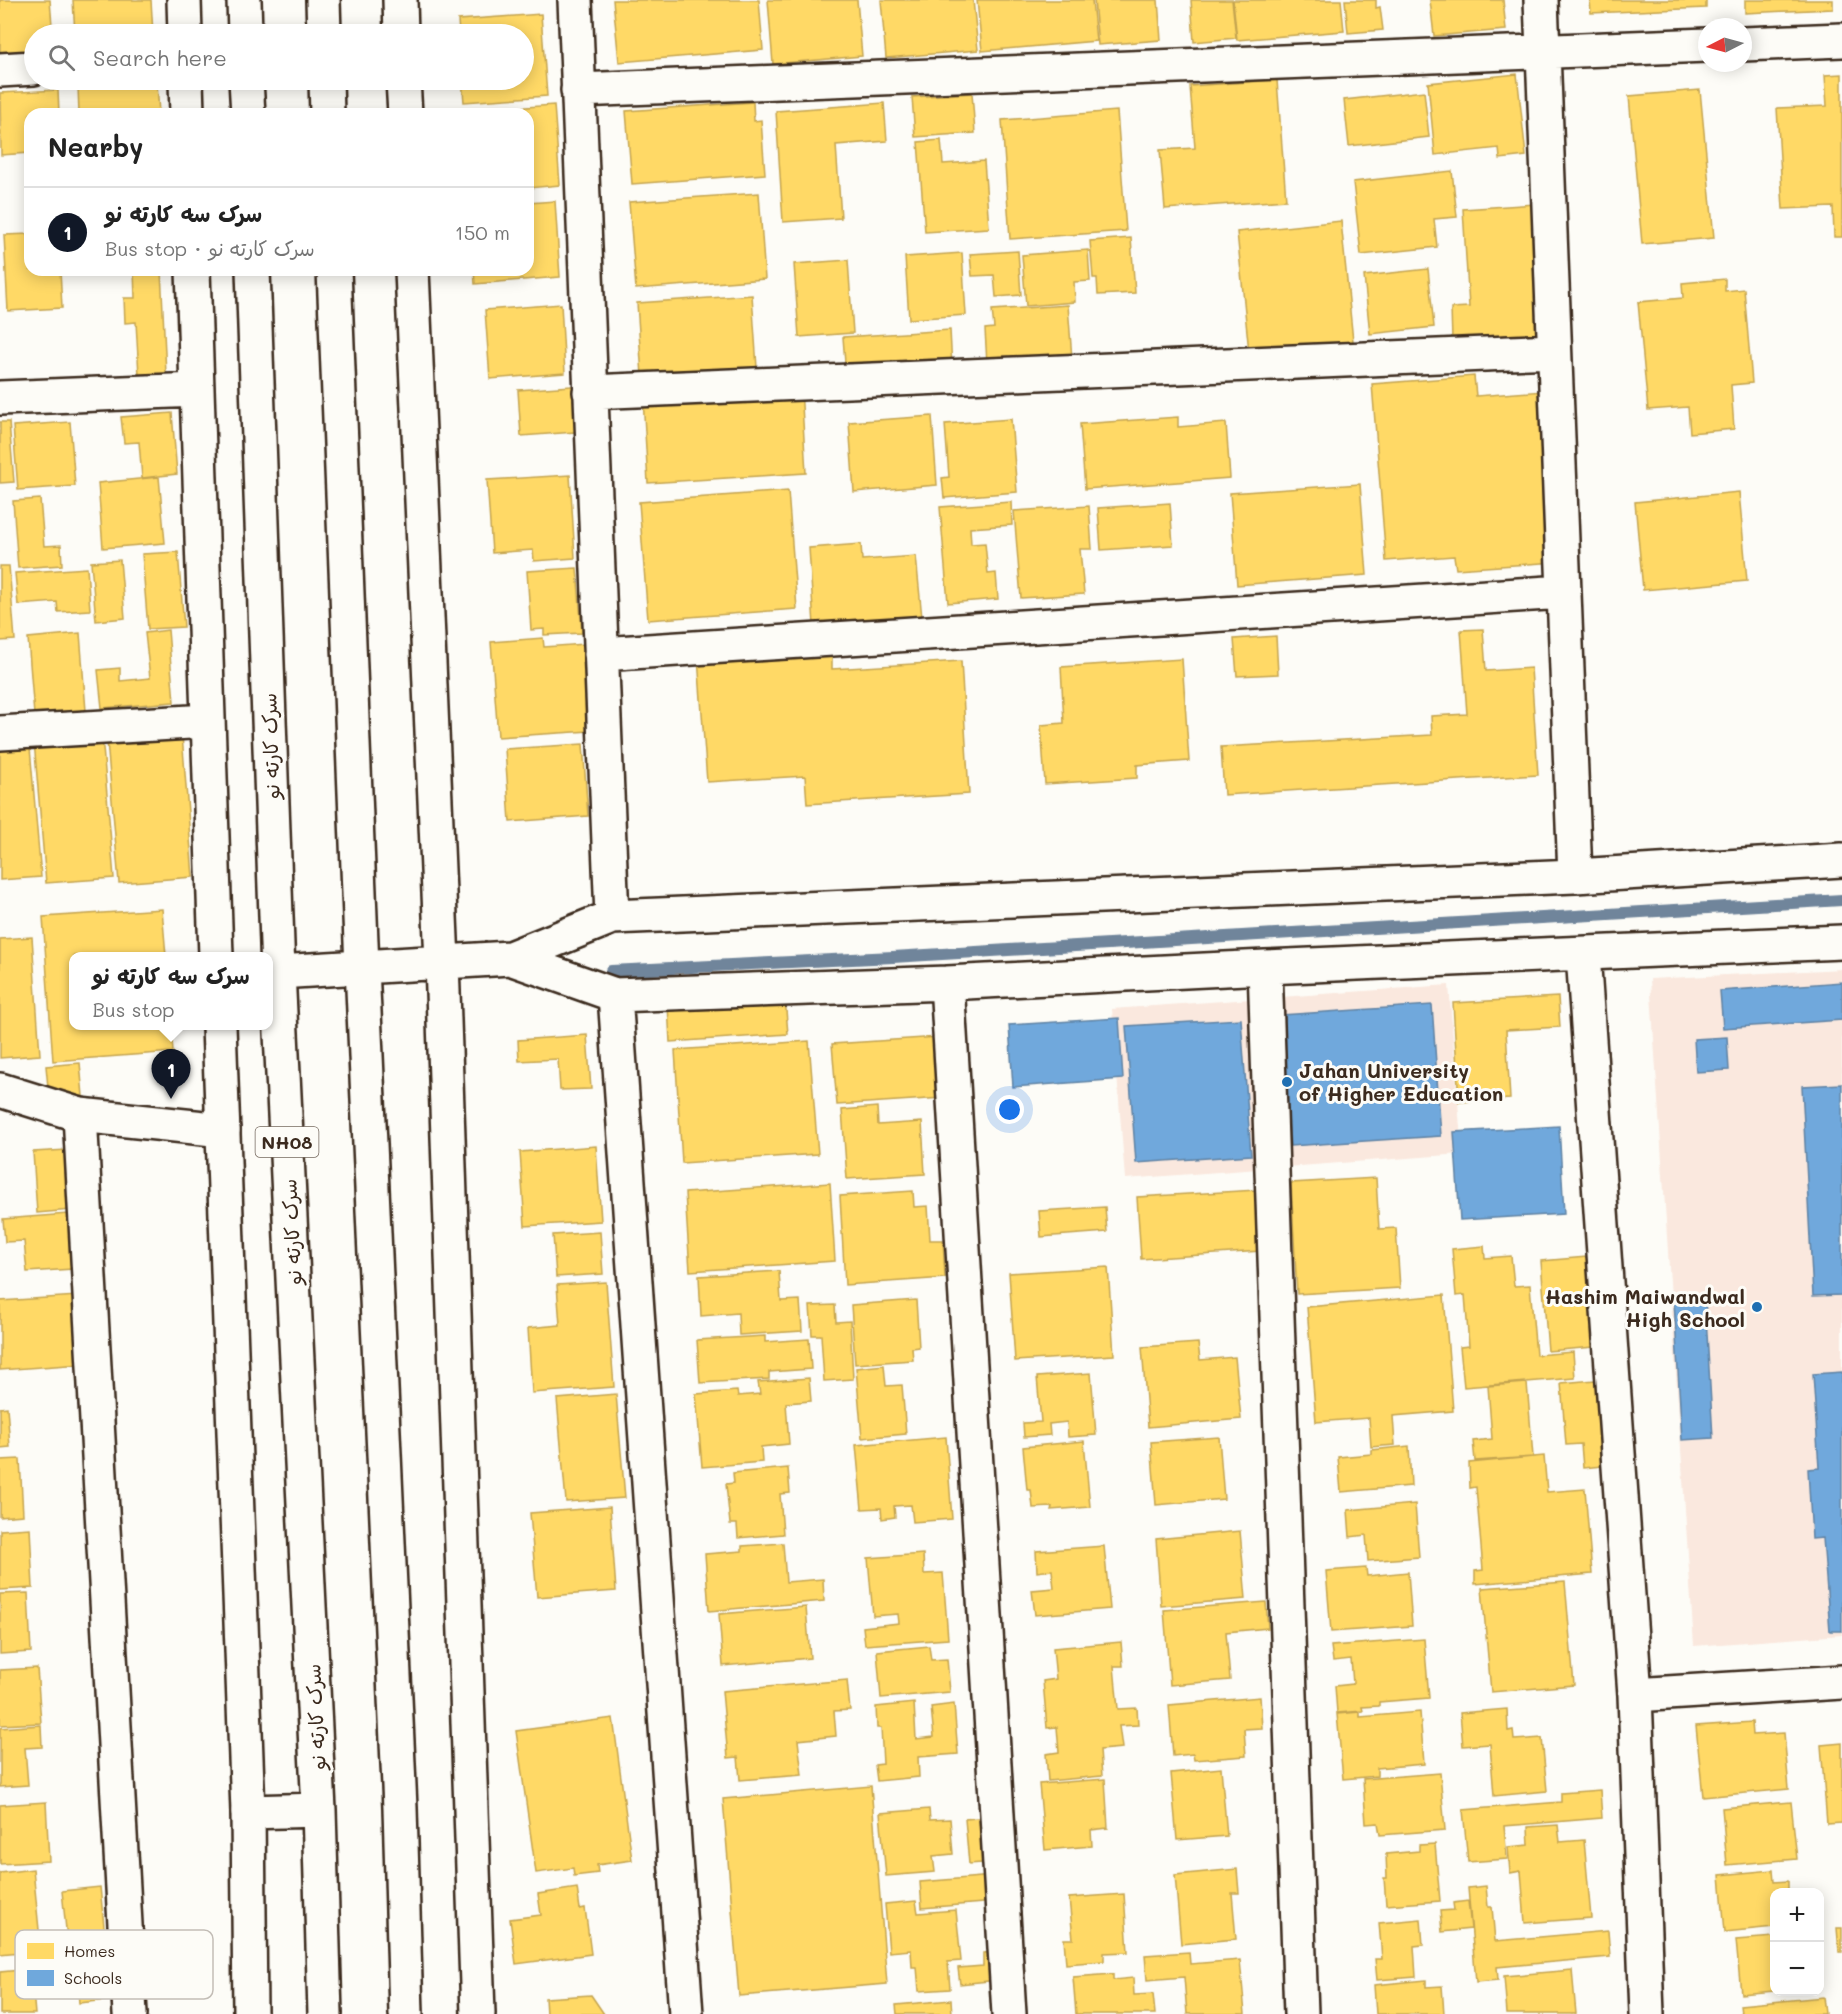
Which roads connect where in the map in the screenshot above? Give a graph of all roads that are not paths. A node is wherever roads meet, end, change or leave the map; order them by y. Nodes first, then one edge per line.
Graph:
1 (184, 0) edge
2 (244, 0) edge
3 (323, 0) edge
4 (400, 0) edge
5 (575, 0) edge
6 (1541, 0) edge
7 (185, 24) edge
8 (245, 24) edge
9 (324, 24) edge
10 (401, 24) edge
11 (1842, 40) edge
12 (1752, 44) edge
13 (1698, 45) edge
14 (1543, 52) junction
15 (24, 69) edge
16 (0, 70) edge
17 (187, 90) edge
18 (247, 90) edge
19 (326, 90) edge
20 (404, 90) edge
21 (578, 90) junction
22 (188, 108) edge
23 (248, 108) edge
24 (327, 108) edge
25 (405, 108) edge
26 (193, 276) edge
27 (253, 276) edge
28 (334, 276) edge
29 (412, 276) edge
30 (1554, 351) junction
31 (197, 390) junction
32 (590, 392) junction
33 (0, 398) edge
34 (1564, 592) junction
35 (601, 654) junction
36 (208, 721) junction
37 (0, 733) edge
38 (1842, 860) edge
39 (1575, 876) junction
40 (612, 917) junction
41 (1842, 942) edge
42 (216, 952) edge
43 (1583, 954) junction
44 (510, 958) junction
45 (442, 962) junction
46 (362, 967) junction
47 (1265, 967) junction
48 (278, 972) junction
49 (947, 983) junction
50 (615, 995) junction
51 (219, 1030) edge
52 (0, 1090) edge
53 (80, 1115) junction
54 (223, 1130) junction
55 (1842, 1682) edge
56 (1635, 1695) junction
57 (319, 1810) junction
58 (248, 1812) junction
59 (125, 1930) edge
60 (129, 1999) edge
61 (130, 2014) edge
62 (250, 2014) edge
63 (325, 2014) edge
64 (406, 2014) edge
65 (478, 2014) edge
66 (686, 2014) edge
67 (1009, 2014) edge
68 (1301, 2014) edge
69 (1647, 2014) edge

1 - 7 main road
2 - 8 main road
3 - 9 main road
4 - 10 main road
5 - 21 main road
6 - 14 main road
11 - 12 main road
13 - 14 main road
14 - 21 main road
14 - 30 main road
15 - 16 main road
17 - 22 main road
18 - 23 main road
19 - 24 main road
20 - 25 main road
21 - 32 main road
26 - 31 main road
27 - 48 main road, سرک کارته نو / NH08
28 - 46 main road
29 - 45 main road
30 - 32 main road
30 - 34 main road
31 - 33 main road
31 - 36 main road
32 - 35 main road
34 - 35 main road
34 - 39 main road
35 - 40 main road
36 - 37 main road
36 - 42 main road
38 - 39 main road
39 - 40 main road
40 - 44 main road
41 - 43 main road
43 - 47 main road
43 - 56 main road
44 - 45 main road
44 - 50 main road
45 - 46 main road
45 - 65 main road
46 - 48 main road
46 - 64 main road
47 - 49 main road
47 - 68 main road
48 - 57 main road, سرک کارته نو / NH08
49 - 50 main road
49 - 67 main road
50 - 66 main road
51 - 54 main road
52 - 53 main road
53 - 54 main road
53 - 59 main road
54 - 58 main road
55 - 56 main road
56 - 69 main road
57 - 58 main road
57 - 63 main road, سرک کارته نو / NH08
58 - 62 main road
60 - 61 main road

